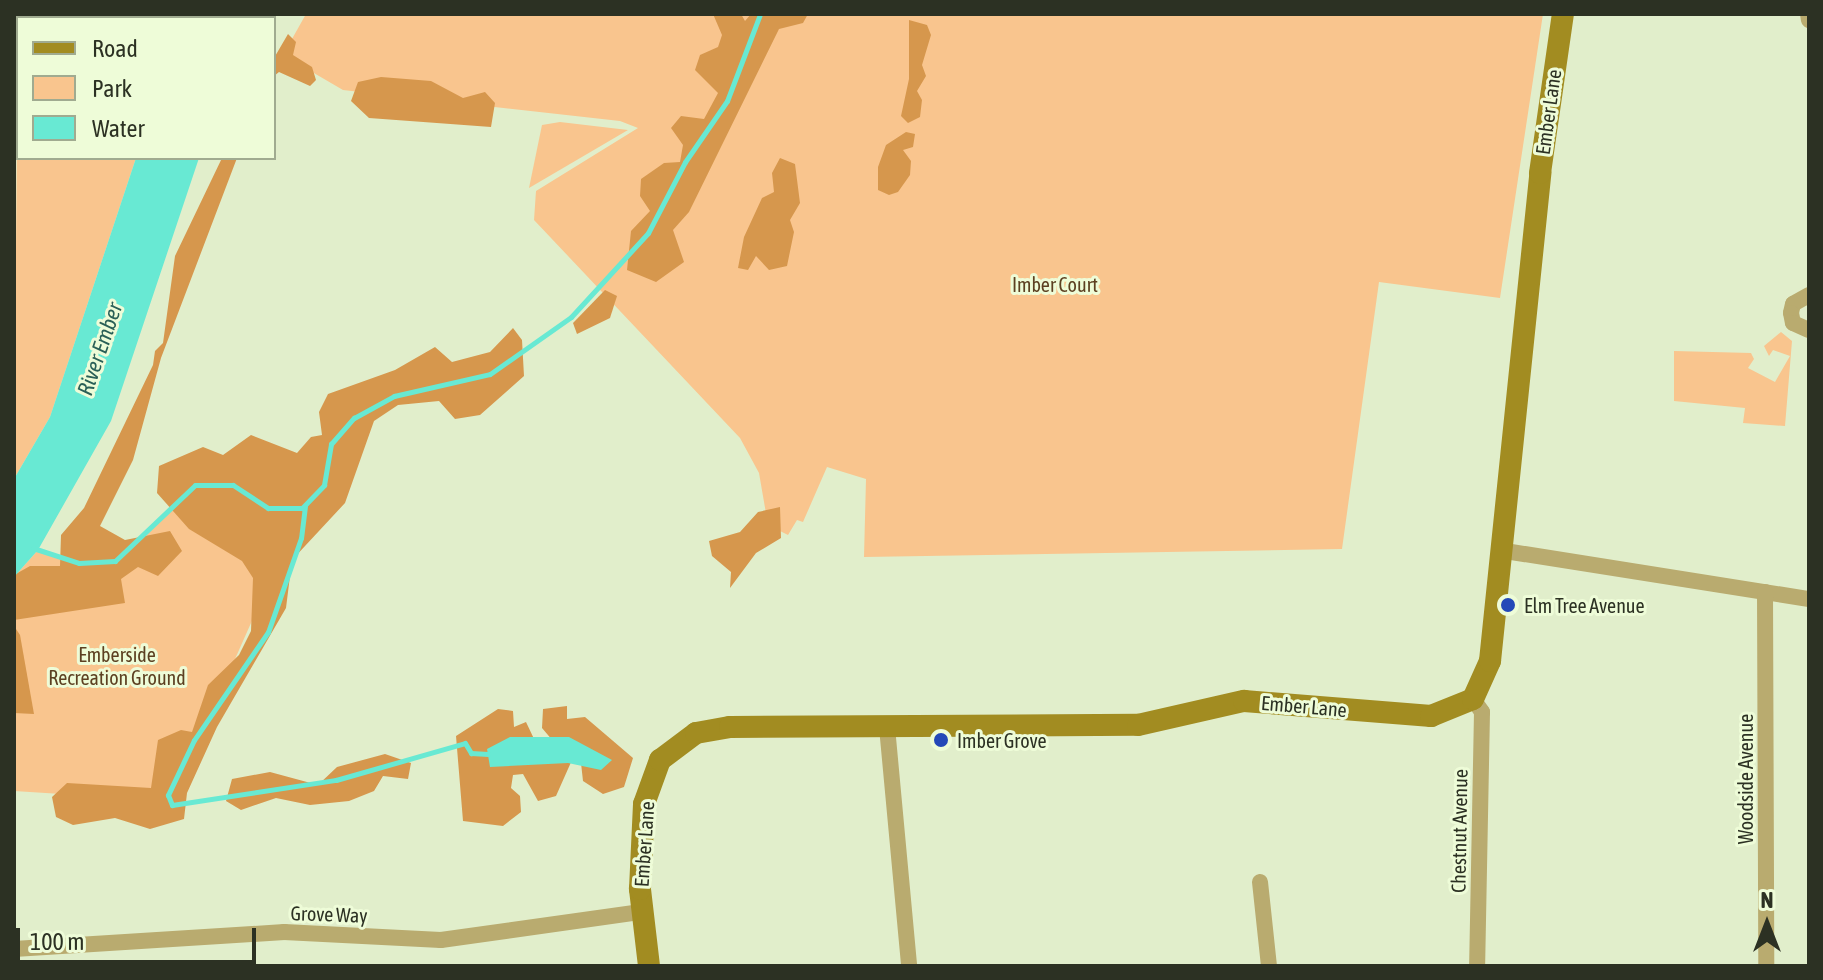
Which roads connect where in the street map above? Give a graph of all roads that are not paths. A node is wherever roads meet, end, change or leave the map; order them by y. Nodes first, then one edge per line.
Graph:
1 (1563, 14) edge
2 (1809, 283) edge
3 (1809, 295) edge
4 (1809, 330) edge
5 (1499, 550) junction
6 (1765, 592) junction
7 (1809, 599) edge
8 (1473, 699) junction
9 (887, 727) junction
10 (1260, 882) dead end
11 (641, 912) junction
12 (14, 949) edge
13 (649, 966) edge
14 (909, 966) edge
15 (1269, 966) edge
16 (1477, 966) edge
17 (1766, 966) edge

1 - 5 main road, Ember Lane
2 - 3 street
3 - 4 street
5 - 6 street
5 - 8 main road, Ember Lane
6 - 7 street
6 - 17 street, Woodside Avenue
8 - 9 main road, Ember Lane
8 - 16 street, Chestnut Avenue
9 - 11 main road, Ember Lane
9 - 14 street
10 - 15 street
11 - 12 street, Grove Way
11 - 13 main road, Ember Lane

